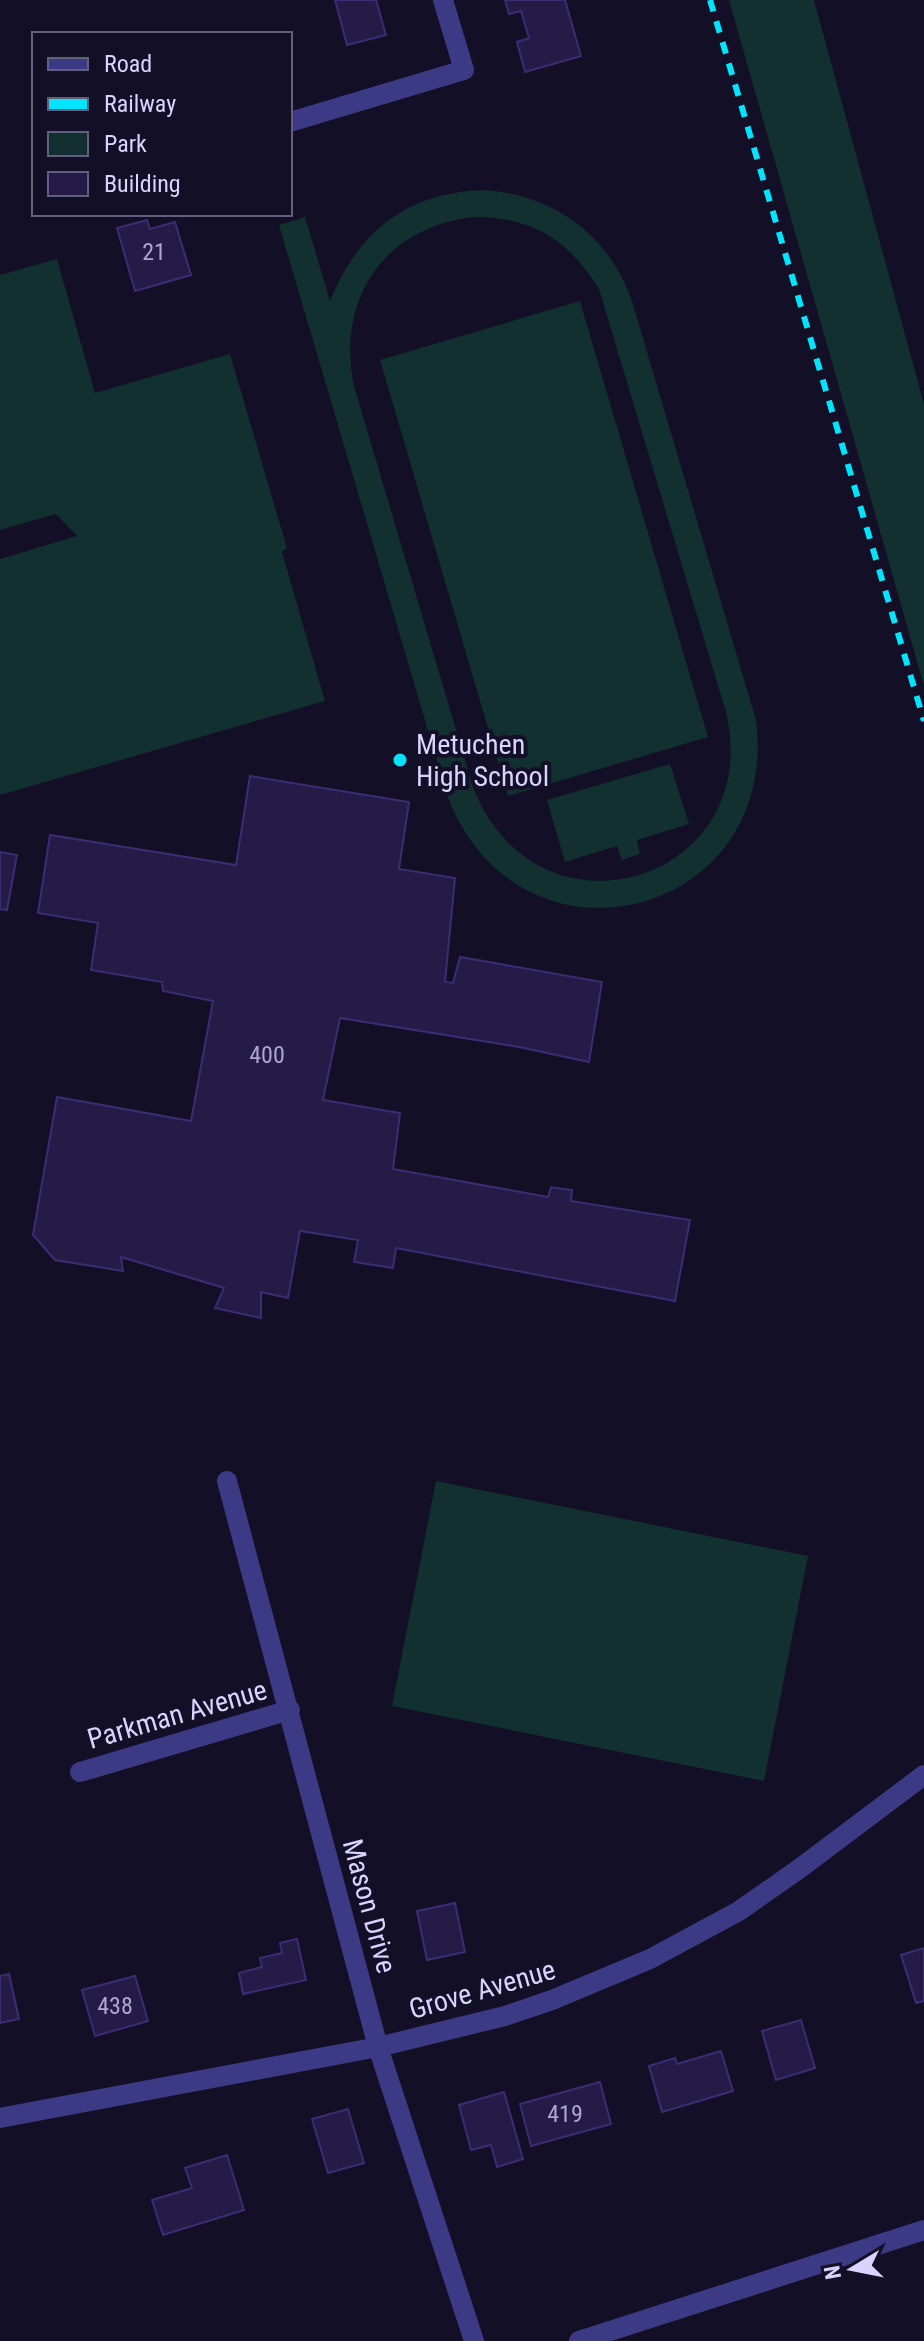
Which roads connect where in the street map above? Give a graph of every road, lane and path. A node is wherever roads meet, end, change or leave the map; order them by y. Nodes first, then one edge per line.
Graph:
1 (443, 0) edge
2 (292, 121) edge
3 (227, 1481) dead end
4 (290, 1710) junction
5 (80, 1772) dead end
6 (924, 1775) edge
7 (378, 2047) junction
8 (0, 2118) edge
9 (924, 2230) edge
10 (474, 2341) edge
11 (579, 2341) edge

1 - 2 street
3 - 4 street, Mason Drive
4 - 5 street, Parkman Avenue
4 - 7 street, Mason Drive
6 - 7 street, Grove Avenue
7 - 8 street, Grove Avenue
7 - 10 street, Mason Drive
9 - 11 street

